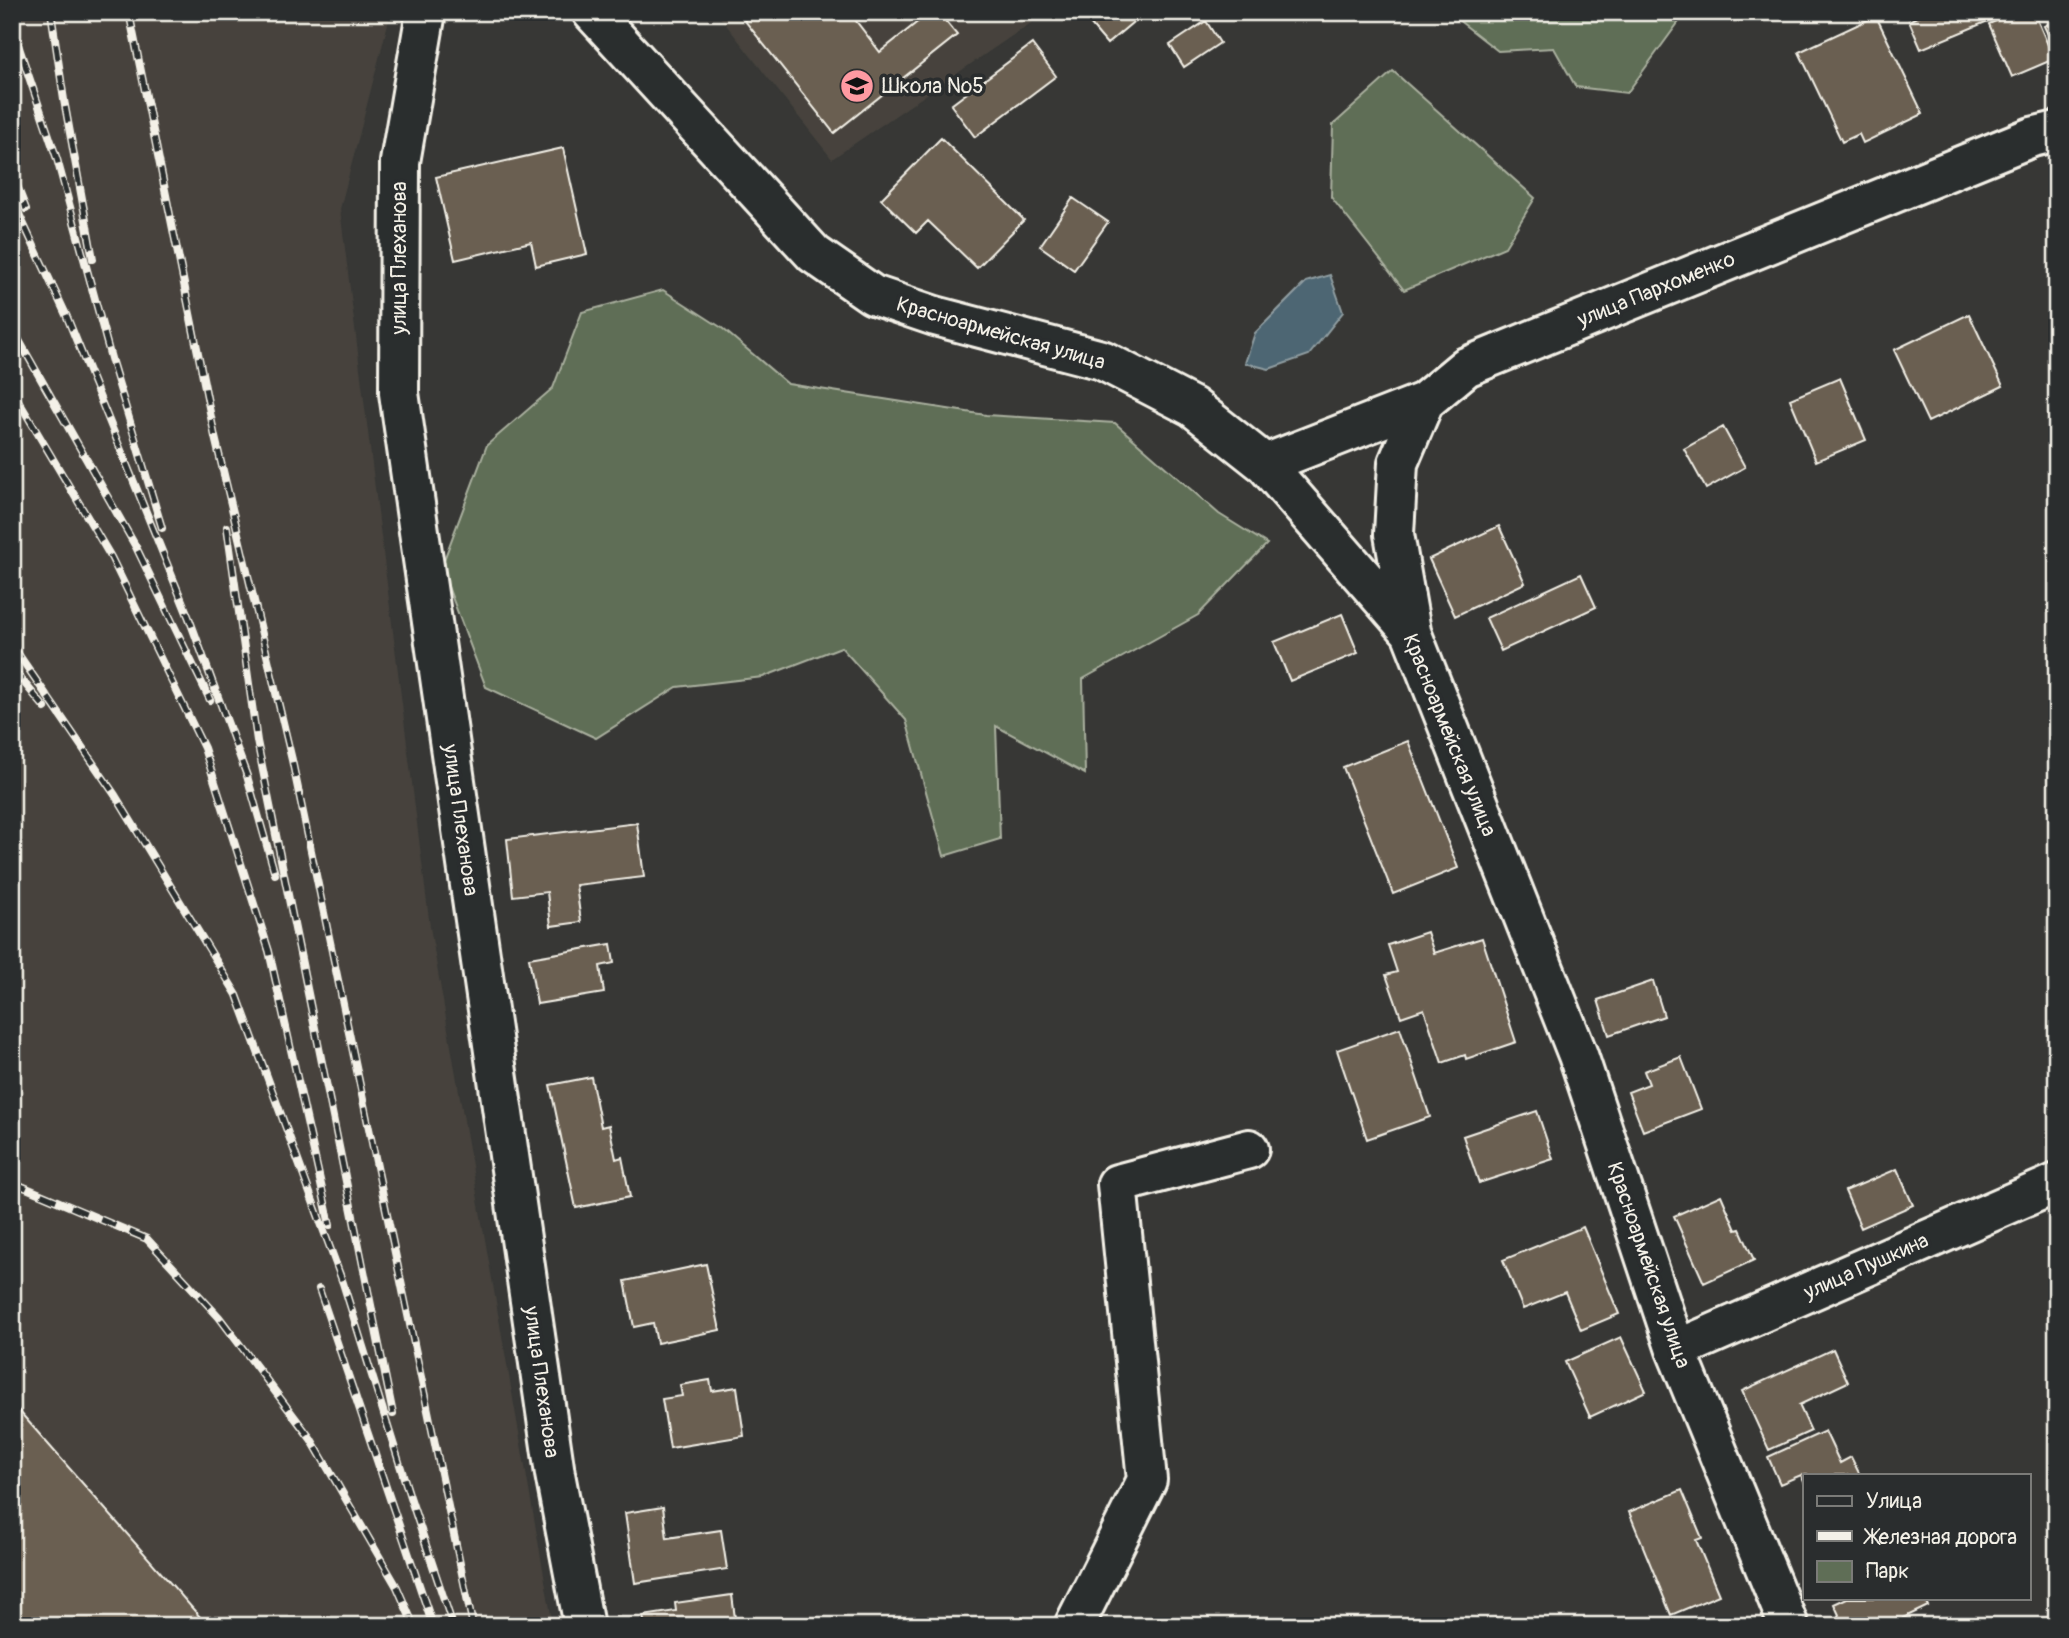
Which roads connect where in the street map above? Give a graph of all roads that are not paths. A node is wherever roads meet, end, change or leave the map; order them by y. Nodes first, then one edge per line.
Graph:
1 (426, 12) edge
2 (592, 12) edge
3 (2057, 131) edge
4 (1424, 402) junction
5 (1265, 464) junction
6 (1411, 632) junction
7 (1249, 1149) dead end
8 (2057, 1183) edge
9 (1676, 1350) junction
10 (584, 1626) edge
11 (1074, 1626) edge
12 (1789, 1626) edge

1 - 10 street, улица Плеханова
2 - 5 street, Красноармейская улица
3 - 4 street, улица Пархоменко
4 - 5 street, улица Пархоменко
4 - 6 street
5 - 6 street, Красноармейская улица
6 - 9 street, Красноармейская улица
7 - 11 street
8 - 9 street, улица Пушкина
9 - 12 street, Красноармейская улица

